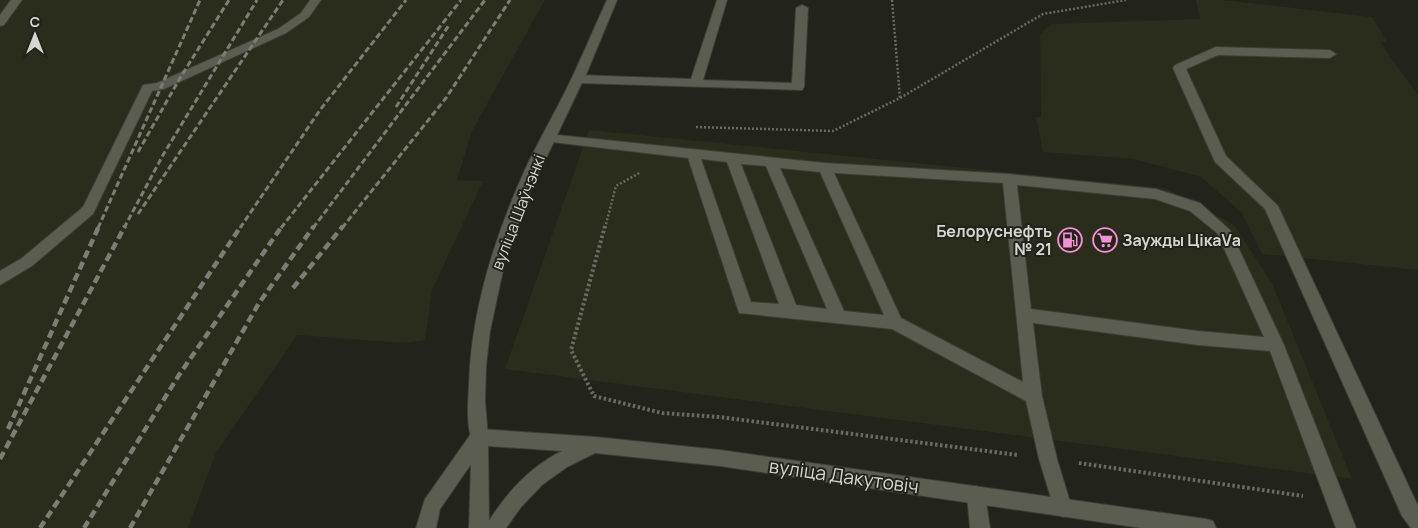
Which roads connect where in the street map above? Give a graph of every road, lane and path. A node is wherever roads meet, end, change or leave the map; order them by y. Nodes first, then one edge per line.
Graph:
1 (17, 0) edge
2 (316, 0) edge
3 (612, 0) edge
4 (722, 0) edge
5 (892, 0) edge
6 (802, 8) dead end
7 (0, 23) edge
8 (1330, 54) dead end
9 (578, 79) junction
10 (696, 84) junction
11 (900, 98) dead end
12 (548, 138) junction
13 (693, 154) junction
14 (732, 158) junction
15 (771, 162) junction
16 (825, 168) junction
17 (1009, 179) junction
18 (0, 279) edge
19 (790, 311) junction
20 (1025, 315) junction
21 (839, 318) junction
22 (895, 323) junction
23 (1276, 345) junction
24 (1033, 396) junction
25 (662, 413) dead end
26 (479, 437) junction
27 (596, 445) junction
28 (1048, 459) junction
29 (976, 495) junction
30 (1335, 501) junction
31 (1063, 508) junction
32 (1418, 521) edge
33 (1135, 523) edge
34 (426, 528) edge
35 (479, 528) edge
36 (495, 528) edge
37 (980, 528) edge
38 (1206, 528) edge
39 (1346, 528) edge

1 - 7 main road
2 - 18 main road
3 - 9 main road, вуліца Шаўчэнкі
4 - 10 main road
5 - 11 path
6 - 10 main road
8 - 32 main road
9 - 10 main road
9 - 12 main road, вуліца Шаўчэнкі
12 - 13 main road
12 - 26 main road, вуліца Шаўчэнкі
13 - 14 main road
13 - 19 main road
14 - 15 main road
14 - 19 main road
15 - 16 main road
15 - 21 main road
16 - 17 main road
16 - 22 main road
17 - 20 main road
17 - 23 main road
19 - 21 main road
20 - 23 main road
20 - 24 main road
21 - 22 main road
22 - 24 main road
23 - 30 main road
24 - 28 main road
25 - 28 path
26 - 27 main road, вуліца Дакутовіч
26 - 34 main road
26 - 35 main road, вуліца Шаўчэнкі
27 - 29 main road, вуліца Дакутовіч
27 - 36 main road
28 - 30 path
28 - 31 main road
29 - 31 main road, вуліца Дакутовіч
29 - 37 main road
30 - 39 main road
31 - 33 main road, вуліца Дакутовіч
33 - 38 main road, вуліца Дакутовіч

